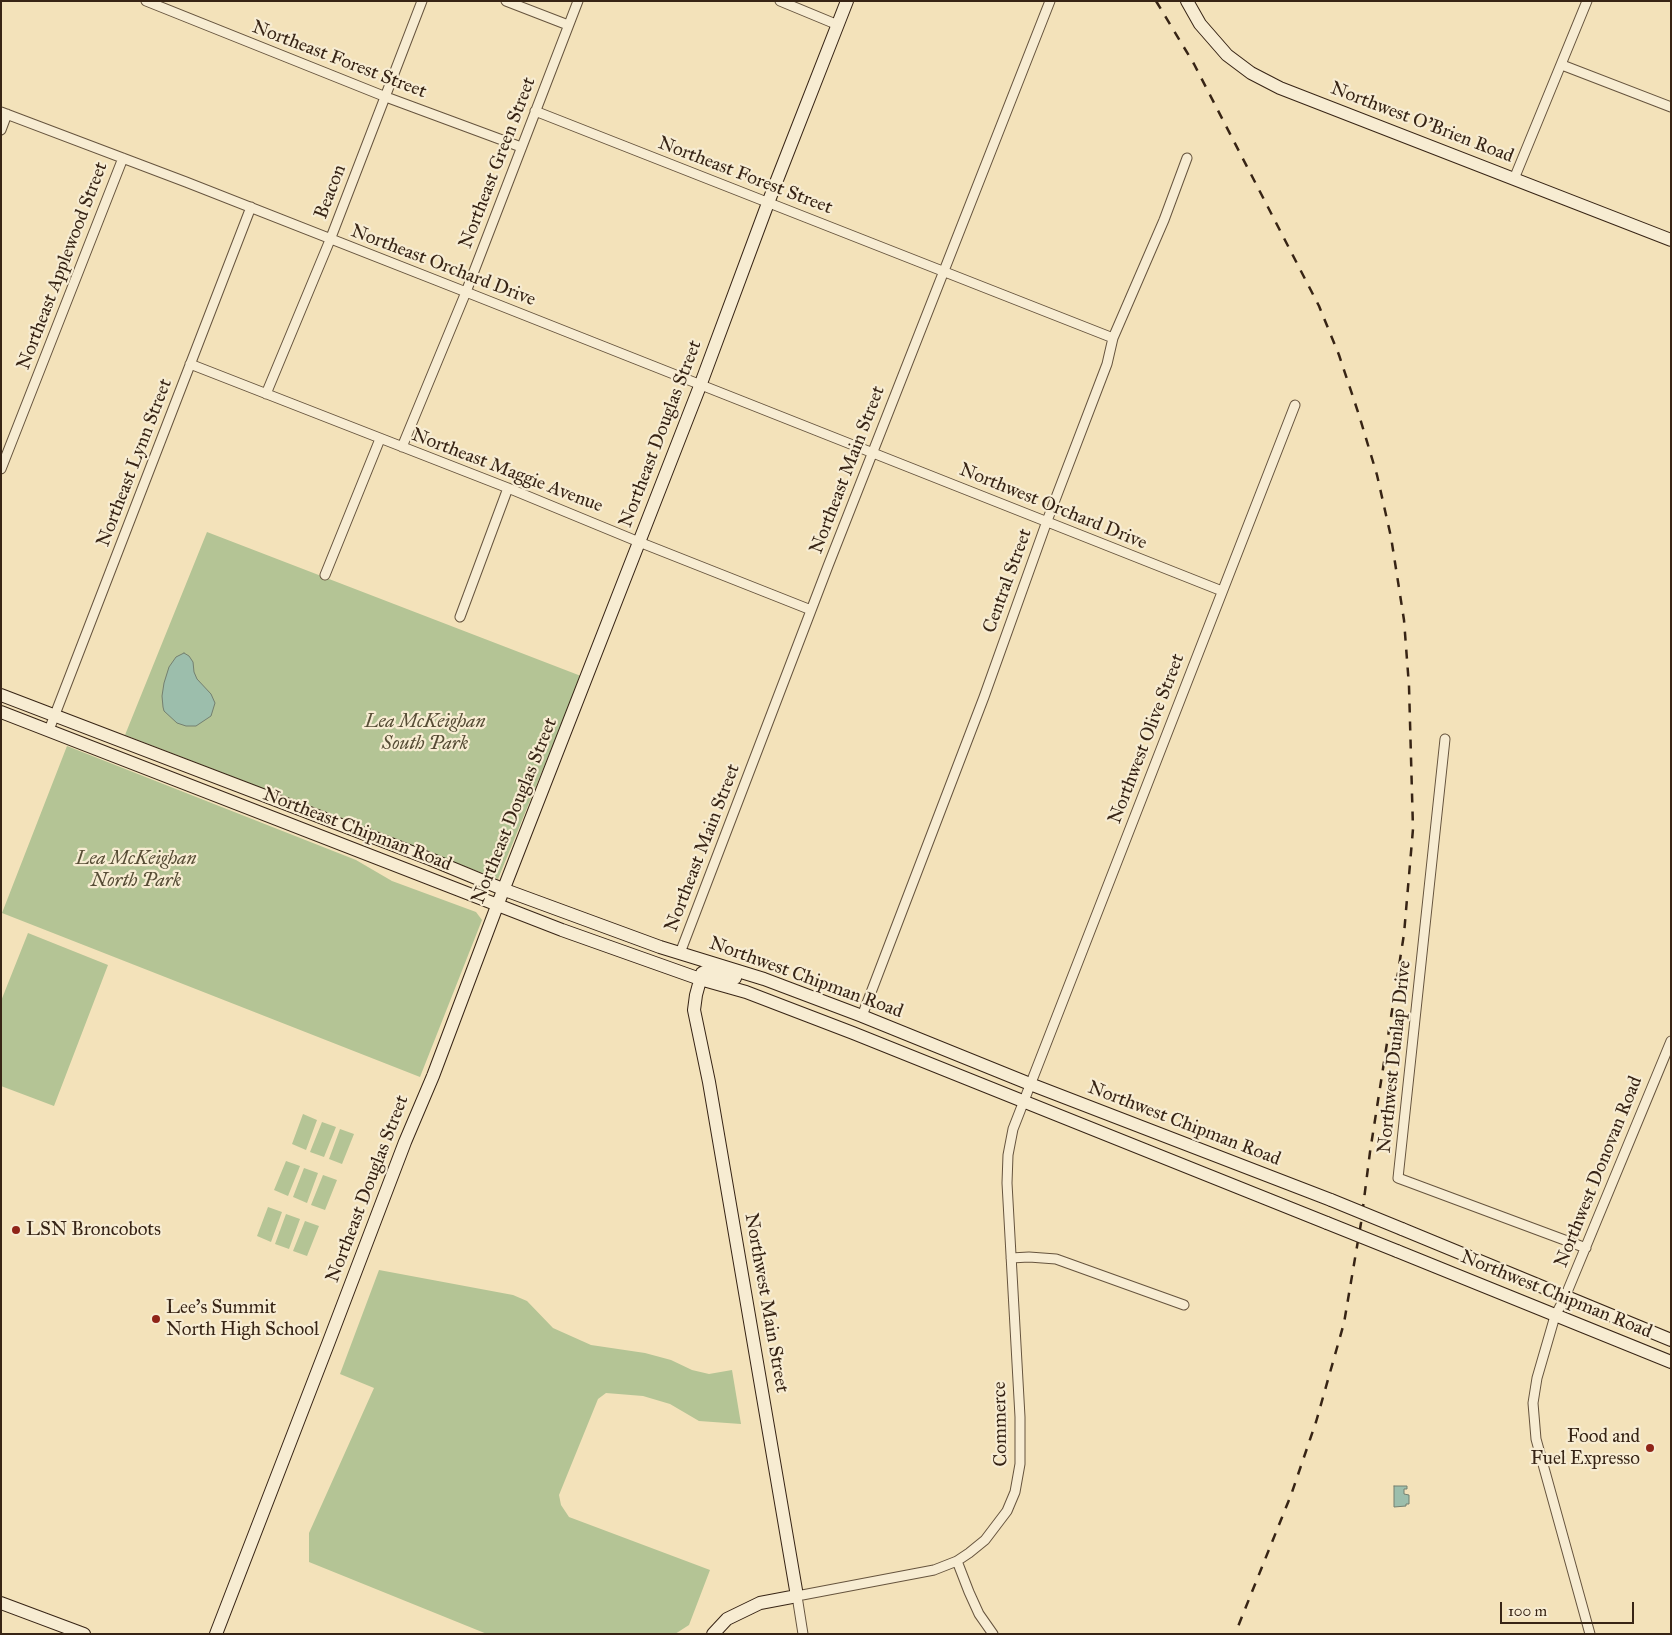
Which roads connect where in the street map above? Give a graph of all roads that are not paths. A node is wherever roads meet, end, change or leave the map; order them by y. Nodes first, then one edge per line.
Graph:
1 (146, 1) edge
2 (422, 1) edge
3 (506, 1) edge
4 (578, 1) edge
5 (780, 1) edge
6 (847, 1) edge
7 (1050, 1) edge
8 (1187, 1) edge
9 (1588, 1) edge
10 (568, 25) junction
11 (838, 25) junction
12 (1562, 64) junction
13 (386, 97) junction
14 (1671, 107) edge
15 (535, 111) junction
16 (4, 113) edge
17 (1, 130) edge
18 (521, 147) junction
19 (123, 158) junction
20 (1187, 158) dead end
21 (1514, 179) junction
22 (768, 203) junction
23 (251, 207) junction
24 (330, 240) junction
25 (1671, 240) edge
26 (943, 271) junction
27 (466, 292) junction
28 (1114, 338) junction
29 (190, 364) junction
30 (700, 386) junction
31 (266, 394) junction
32 (1295, 406) dead end
33 (380, 439) junction
34 (402, 447) junction
35 (873, 453) junction
36 (1, 469) edge
37 (508, 488) junction
38 (1047, 521) junction
39 (639, 542) junction
40 (325, 575) dead end
41 (1222, 591) junction
42 (811, 610) junction
43 (460, 617) dead end
44 (1, 695) edge
45 (1, 712) edge
46 (54, 715) junction
47 (49, 730) junction
48 (1445, 740) dead end
49 (505, 890) junction
50 (497, 906) junction
51 (680, 953) junction
52 (700, 979) junction
53 (764, 979) junction
54 (862, 1016) junction
55 (1671, 1041) edge
56 (1030, 1084) junction
57 (1023, 1101) junction
58 (1586, 1248) junction
59 (1011, 1258) junction
60 (1565, 1297) junction
61 (1184, 1305) dead end
62 (1555, 1316) junction
63 (1671, 1340) edge
64 (1671, 1362) edge
65 (957, 1561) junction
66 (797, 1596) junction
67 (1, 1603) edge
68 (84, 1634) edge
69 (216, 1634) edge
70 (713, 1634) edge
71 (803, 1634) edge
72 (993, 1634) edge
73 (1590, 1634) edge

1 - 13 street, Northeast Forest Street
2 - 13 street, Beacon
3 - 10 street
4 - 10 street, Northeast Green Street
5 - 11 street
6 - 11 main road, Northeast Douglas Street
7 - 26 street, Northeast Main Street
8 - 21 main road, Northwest O'Brien Road
9 - 12 street
10 - 15 street, Northeast Green Street
11 - 22 main road, Northeast Douglas Street
12 - 14 street
12 - 21 street
13 - 18 street, Northeast Forest Street
13 - 24 street, Beacon
15 - 18 street, Northeast Green Street
15 - 22 street, Northeast Forest Street
16 - 17 street
16 - 19 street, Northeast Orchard Drive
18 - 27 street, Northeast Green Street
19 - 23 street, Northeast Orchard Drive
19 - 36 street, Northeast Applewood Street
20 - 28 street, Central Street
21 - 25 main road, Northwest O'Brien Road
22 - 26 street, Northeast Forest Street
22 - 30 main road, Northeast Douglas Street
23 - 24 street, Northeast Orchard Drive
23 - 29 street, Northeast Lynn Street
24 - 27 street, Northeast Orchard Drive
24 - 31 street, Beacon
26 - 28 street, Northeast Forest Street
26 - 35 street, Northeast Main Street
27 - 30 street, Northeast Orchard Drive
27 - 34 street, Northeast Green Street
28 - 38 street, Central Street
29 - 31 street, Northeast Maggie Avenue
29 - 46 street, Northeast Lynn Street
30 - 35 street, Northeast Orchard Drive
30 - 39 main road, Northeast Douglas Street
31 - 33 street, Northeast Maggie Avenue
32 - 41 street, Northwest Olive Street
33 - 34 street, Northeast Maggie Avenue
33 - 40 street
34 - 37 street, Northeast Maggie Avenue
35 - 38 street, Northwest Orchard Drive
35 - 42 street, Northeast Main Street
37 - 39 street, Northeast Maggie Avenue
37 - 43 street
38 - 41 street, Northwest Orchard Drive
38 - 54 street, Central Street
39 - 42 street, Northeast Maggie Avenue
39 - 49 main road, Northeast Douglas Street
41 - 56 street, Northwest Olive Street
42 - 51 street, Northeast Main Street
44 - 46 main road, Northeast Chipman Road
45 - 47 main road, Northeast Chipman Road
46 - 47 street, Northeast Lynn Street
46 - 49 main road, Northeast Chipman Road
47 - 50 main road, Northeast Chipman Road
48 - 58 street, Northwest Dunlap Drive
49 - 50 main road, Northeast Douglas Street
49 - 51 main road, Northeast Chipman Road
50 - 52 main road, Northeast Chipman Road
50 - 69 main road, Northeast Douglas Street
51 - 53 main road, Northwest Chipman Road
52 - 53 main road
52 - 57 main road, Northwest Chipman Road
52 - 66 main road, Northwest Main Street
53 - 54 main road, Northwest Chipman Road
54 - 56 main road, Northwest Chipman Road
55 - 58 street, Northwest Donovan Road
56 - 57 street, Northwest Olive Street
56 - 60 main road, Northwest Chipman Road, bridge
57 - 59 street, Commerce
57 - 62 main road, Northwest Chipman Road, bridge
58 - 60 street, Northwest Donovan Road
59 - 61 street
59 - 65 street, Commerce
60 - 62 street, Northwest Donovan Road
60 - 63 main road, Northwest Chipman Road
62 - 64 main road, Northwest Chipman Road
62 - 73 street, Northwest Donovan Road
65 - 66 street, Commerce
65 - 72 street
66 - 70 main road
66 - 71 street, Northwest Main Street
67 - 68 main road

